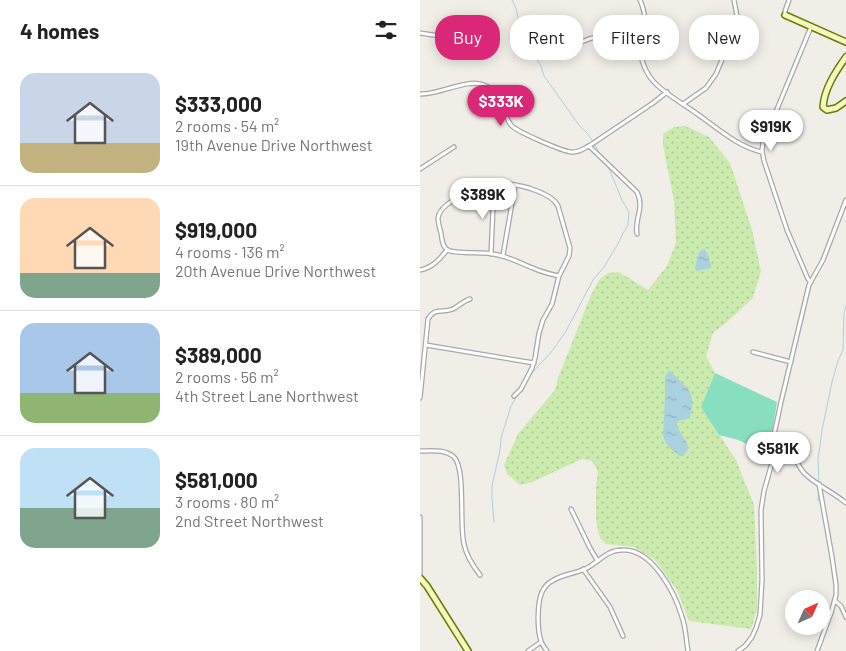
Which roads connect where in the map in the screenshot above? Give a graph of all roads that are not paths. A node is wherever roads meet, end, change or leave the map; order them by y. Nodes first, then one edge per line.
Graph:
1 (640, 0) edge
2 (734, 0) edge
3 (789, 0) edge
4 (644, 15) edge
5 (785, 16) joint
6 (811, 27) junction
7 (420, 33) edge
8 (435, 34) edge
9 (846, 42) edge
10 (846, 57) edge
11 (643, 60) edge
12 (667, 92) junction
13 (420, 94) edge
14 (846, 100) edge
15 (683, 104) junction
16 (589, 146) junction
17 (454, 147) dead end
18 (762, 152) junction
19 (420, 169) edge
20 (494, 186) junction
21 (515, 186) junction
22 (846, 200) edge
23 (637, 234) dead end
24 (448, 250) junction
25 (491, 254) junction
26 (503, 255) junction
27 (420, 270) edge
28 (559, 276) junction
29 (811, 282) junction
30 (470, 299) dead end
31 (425, 345) junction
32 (753, 352) dead end
33 (534, 362) junction
34 (791, 362) junction
35 (514, 396) dead end
36 (420, 398) edge
37 (774, 446) junction
38 (420, 451) edge
39 (819, 484) junction
40 (846, 502) edge
41 (571, 509) dead end
42 (420, 517) edge
43 (597, 560) junction
44 (583, 569) junction
45 (480, 575) dead end
46 (420, 578) edge
47 (835, 601) junction
48 (846, 617) edge
49 (623, 636) dead end
50 (541, 642) junction
51 (468, 651) edge
52 (528, 651) edge
53 (547, 651) edge
54 (688, 651) edge
55 (738, 651) edge
56 (816, 651) edge

1 - 4 street
2 - 15 street
3 - 5 street
5 - 6 street
6 - 9 street
6 - 18 street
7 - 8 street
10 - 14 street
11 - 12 street
12 - 15 street
12 - 16 street
13 - 16 street
15 - 18 street
16 - 23 street
17 - 19 street
18 - 29 street
20 - 21 street
20 - 24 street
20 - 25 street
21 - 26 street
21 - 28 street
22 - 29 street
24 - 25 street
24 - 27 street
25 - 26 street
26 - 28 street
28 - 33 street
29 - 34 street
30 - 31 street
31 - 33 street
31 - 36 street
32 - 34 street
33 - 35 street
34 - 37 street
37 - 39 street
37 - 55 street
38 - 45 street
39 - 40 street
39 - 47 street
41 - 43 street
42 - 46 street
43 - 44 street
43 - 54 street
44 - 49 street
44 - 50 street
46 - 51 street
47 - 48 street
47 - 56 street
50 - 52 street
50 - 53 street

